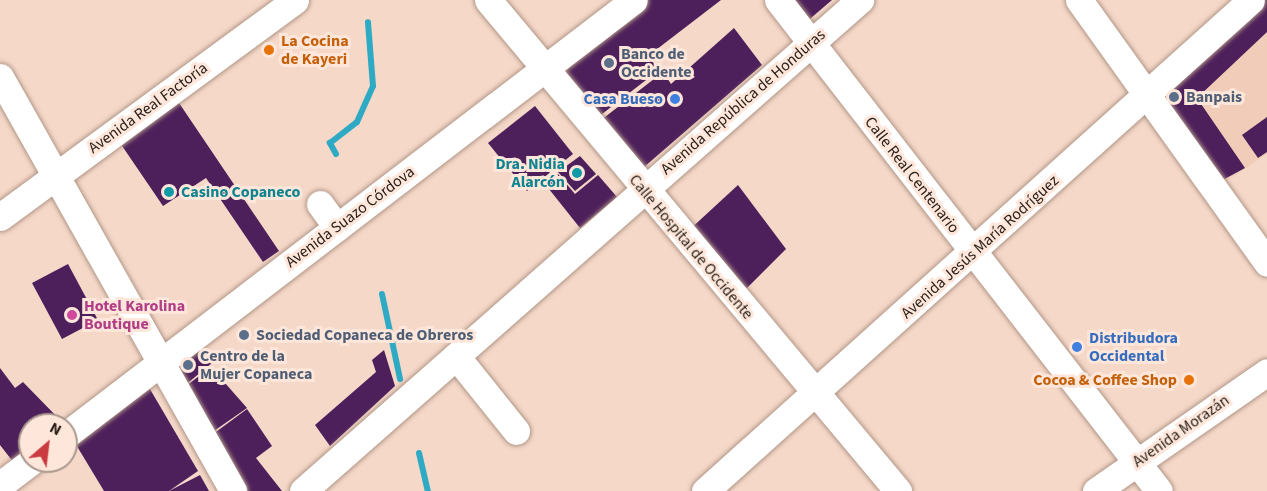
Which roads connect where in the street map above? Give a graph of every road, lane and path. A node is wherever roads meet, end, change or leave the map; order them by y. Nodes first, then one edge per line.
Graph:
1 (295, 0) edge
2 (488, 0) edge
3 (634, 0) edge
4 (778, 0) edge
5 (860, 0) edge
6 (1079, 0) edge
7 (1251, 0) edge
8 (810, 43) junction
9 (545, 68) junction
10 (4, 92) edge
11 (1149, 93) junction
12 (55, 176) junction
13 (643, 191) junction
14 (320, 204) dead end
15 (0, 217) edge
16 (337, 227) junction
17 (973, 254) junction
18 (1267, 262) edge
19 (456, 356) junction
20 (159, 364) junction
21 (1267, 372) edge
22 (818, 395) junction
23 (78, 426) edge
24 (516, 431) dead end
25 (1137, 462) junction
26 (18, 472) edge
27 (0, 485) edge
28 (232, 491) edge
29 (303, 491) edge
30 (705, 491) edge
31 (898, 491) edge
32 (1096, 491) edge
33 (1159, 491) edge

1 - 12 street, Avenida Real Factoría
2 - 9 street, Calle Hospital de Occidente
3 - 9 street, Avenida Suazo Córdova
4 - 8 street, Calle Real Centenario
5 - 8 street, Avenida República de Honduras
6 - 11 street
7 - 11 street, Avenida Jesús María Rodríguez
8 - 13 street, Avenida República de Honduras
8 - 17 street, Calle Real Centenario
9 - 13 street, Calle Hospital de Occidente
9 - 16 street, Avenida Suazo Córdova
10 - 12 street
11 - 17 street, Avenida Jesús María Rodríguez
11 - 18 street
12 - 15 street, Avenida Real Factoría
12 - 20 street
13 - 19 street, Avenida República de Honduras
13 - 22 street, Calle Hospital de Occidente
14 - 16 street
16 - 20 street, Avenida Suazo Córdova
17 - 22 street, Avenida Jesús María Rodríguez
17 - 25 street, Calle Real Centenario
19 - 24 street
19 - 29 street, Avenida República de Honduras
20 - 23 street, Avenida Suazo Córdova
20 - 28 street
21 - 25 street, Avenida Morazán
22 - 30 street, Avenida Jesús María Rodríguez
22 - 31 street, Calle Hospital de Occidente
25 - 32 street, Avenida Morazán
25 - 33 street, Calle Real Centenario
26 - 27 street

